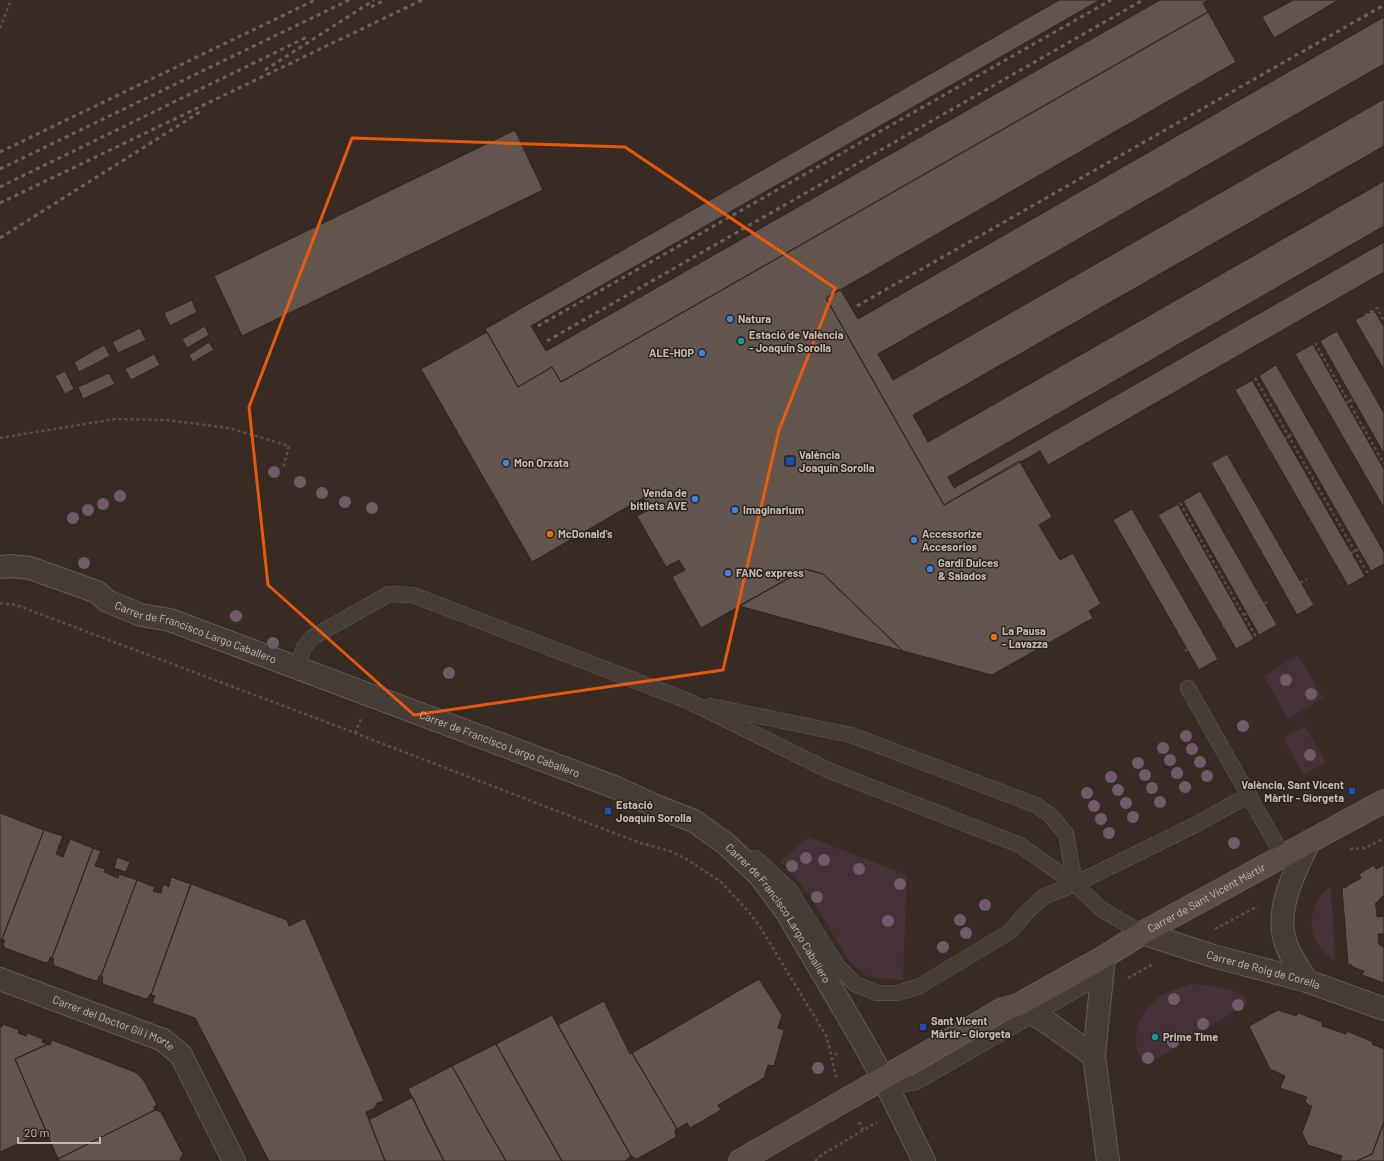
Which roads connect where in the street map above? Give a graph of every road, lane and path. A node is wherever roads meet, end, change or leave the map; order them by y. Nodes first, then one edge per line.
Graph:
1 (10, 0) edge
2 (0, 28) edge
3 (1365, 315) dead end
4 (1384, 321) edge
5 (1315, 343) dead end
6 (1255, 378) dead end
7 (1371, 389) dead end
8 (1348, 402) junction
9 (1329, 413) dead end
10 (1310, 424) dead end
11 (1288, 436) junction
12 (0, 438) edge
13 (1268, 448) dead end
14 (1384, 464) edge
15 (283, 468) dead end
16 (1180, 503) dead end
17 (1376, 539) dead end
18 (1355, 552) junction
19 (1335, 563) dead end
20 (0, 567) edge
21 (1368, 574) dead end
22 (1307, 579) dead end
23 (1285, 592) dead end
24 (1266, 602) dead end
25 (0, 603) edge
26 (1244, 615) junction
27 (1223, 627) dead end
28 (1256, 637) dead end
29 (1205, 638) dead end
30 (1185, 651) dead end
31 (297, 668) junction
32 (1188, 688) dead end
33 (688, 701) junction
34 (1249, 795) junction
35 (1384, 800) edge
36 (1384, 838) edge
37 (1309, 842) junction
38 (726, 844) junction
39 (1345, 851) dead end
40 (1284, 856) junction
41 (1075, 884) junction
42 (1263, 904) dead end
43 (1210, 932) dead end
44 (1142, 933) junction
45 (1158, 961) dead end
46 (1103, 966) junction
47 (0, 979) edge
48 (1126, 979) dead end
49 (1307, 981) junction
50 (1384, 1009) edge
51 (1026, 1010) junction
52 (1094, 1056) junction
53 (883, 1078) junction
54 (847, 1100) junction
55 (883, 1120) dead end
56 (863, 1130) junction
57 (234, 1161) edge
58 (740, 1161) edge
59 (815, 1161) edge
60 (924, 1161) edge
61 (1108, 1161) edge

1 - 2 path
3 - 4 path
5 - 8 path
6 - 11 path
7 - 8 path
8 - 9 path
8 - 14 path
10 - 11 path
11 - 13 path
11 - 18 path
12 - 15 path
16 - 26 path
17 - 18 path
18 - 19 path
18 - 21 path
20 - 31 street, Carrer de Francisco Largo Caballero
22 - 23 path
24 - 26 path
25 - 54 path
26 - 27 path
26 - 28 path
29 - 30 path
31 - 33 lane
31 - 38 street, Carrer de Francisco Largo Caballero
32 - 34 lane
33 - 41 lane
33 - 41 lane
34 - 40 lane
34 - 41 lane
35 - 37 main road, Carrer de Sant Vicent Màrtir
36 - 39 path
37 - 40 main road, Carrer de Sant Vicent Màrtir
37 - 49 street
38 - 41 lane
38 - 53 street, Carrer de Francisco Largo Caballero
40 - 44 main road, Carrer de Sant Vicent Màrtir
41 - 44 lane
42 - 43 path
44 - 46 main road, Carrer de Sant Vicent Màrtir
44 - 49 street, Carrer de Roig de Corella
45 - 48 path
46 - 51 main road, Carrer de Sant Vicent Màrtir
46 - 52 street
47 - 57 street, Carrer del Doctor Gil i Morte
49 - 50 street, Carrer de Roig de Corella
51 - 52 street
51 - 53 main road, Carrer de Sant Vicent Màrtir
52 - 61 street
53 - 54 main road, Carrer de Sant Vicent Màrtir
53 - 60 street, Carrer de Francisco Largo Caballero
54 - 56 path
54 - 58 main road, Carrer de Sant Vicent Màrtir
55 - 56 path
56 - 59 path

